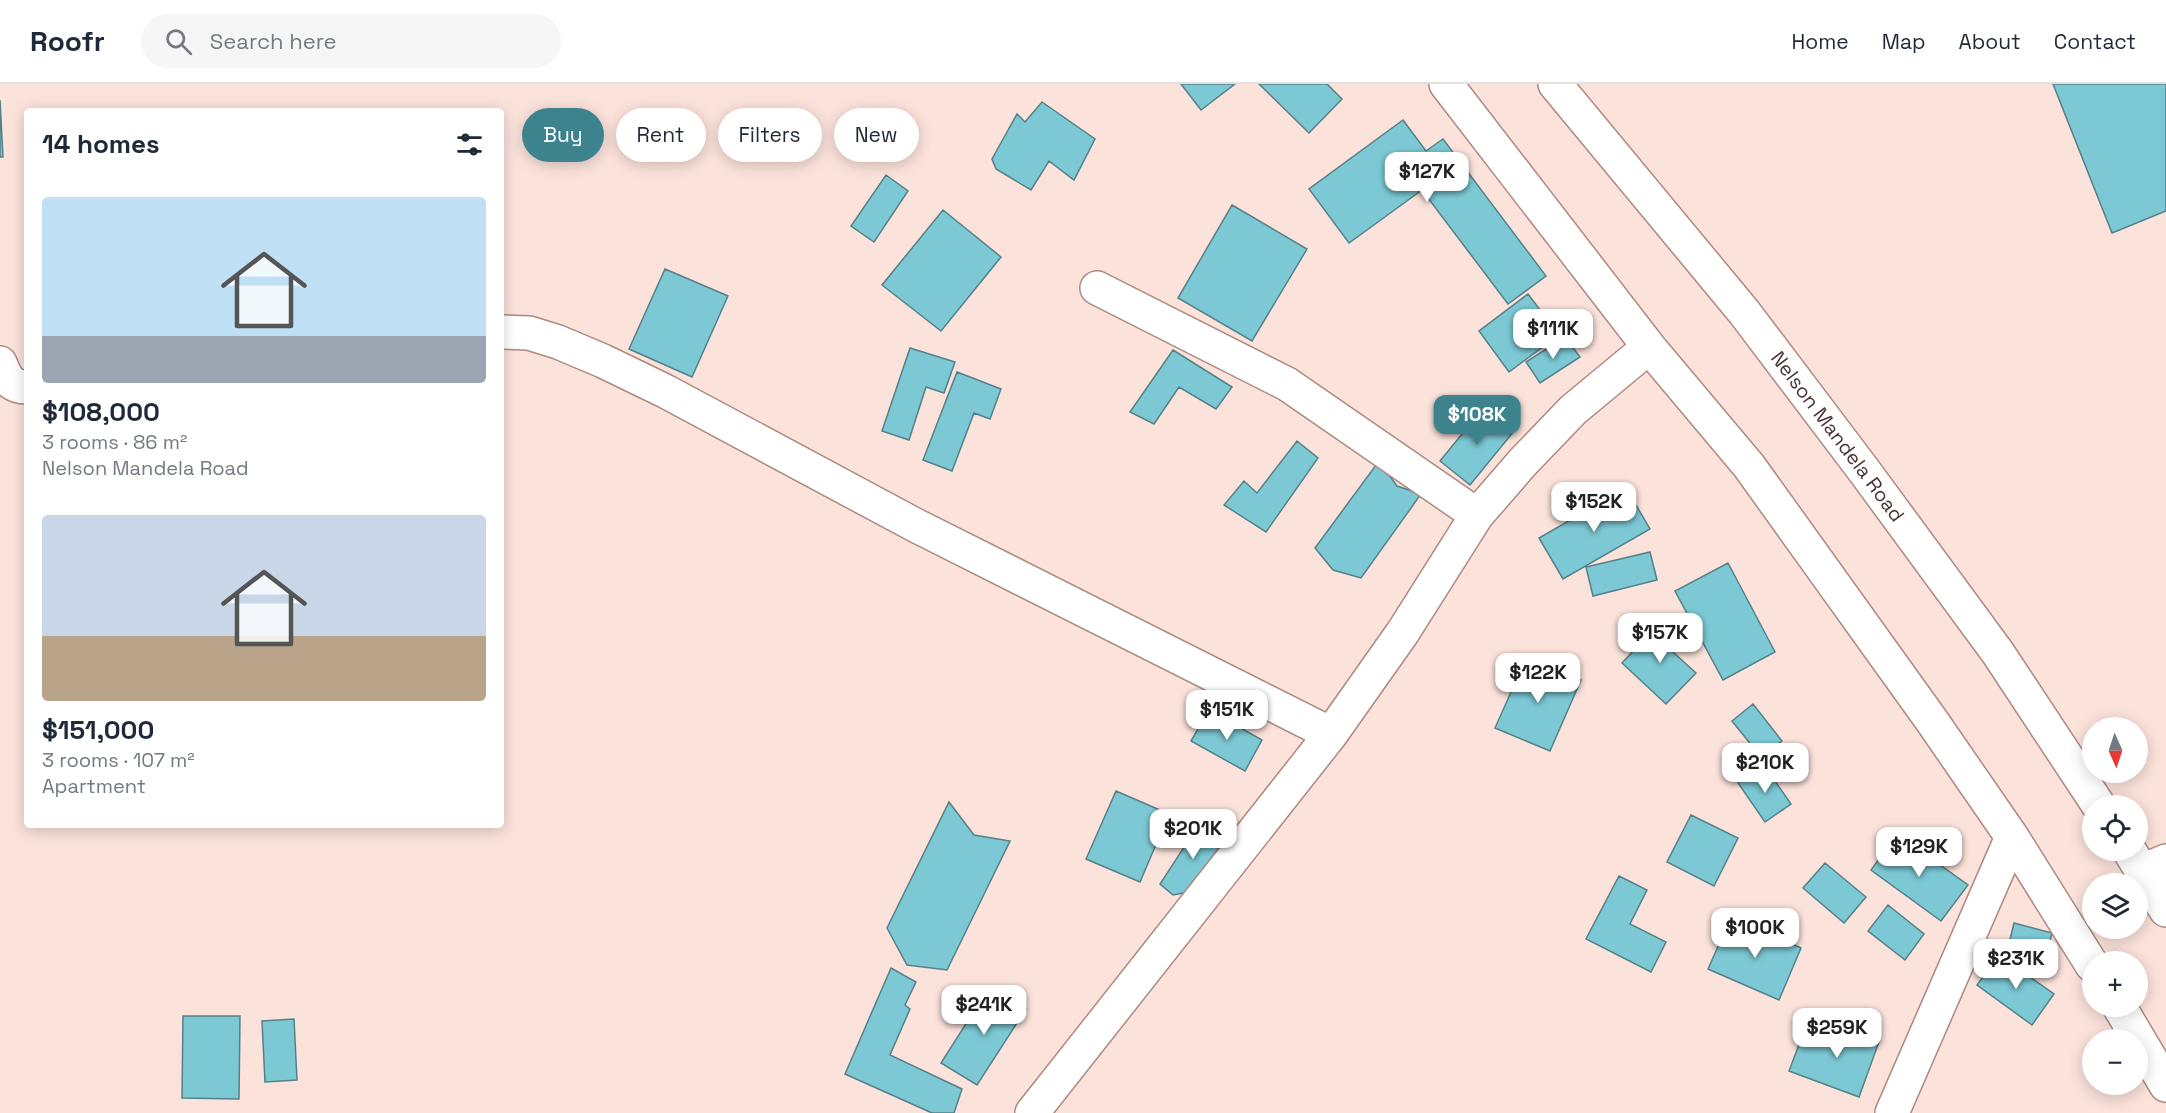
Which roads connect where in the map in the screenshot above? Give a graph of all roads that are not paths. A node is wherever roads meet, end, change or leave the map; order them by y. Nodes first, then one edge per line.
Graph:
1 (1446, 84) edge
2 (1555, 84) edge
3 (1097, 288) dead end
4 (504, 332) edge
5 (1649, 347) junction
6 (0, 363) edge
7 (24, 387) edge
8 (1477, 515) junction
9 (1331, 734) junction
10 (2092, 795) edge
11 (2012, 837) junction
12 (2146, 861) edge
13 (2166, 910) edge
14 (2083, 951) edge
15 (2126, 1017) edge
16 (2166, 1085) edge
17 (1032, 1113) edge
18 (1892, 1113) edge

1 - 5 street
2 - 10 street, Nelson Mandela Road
3 - 8 street
4 - 9 street
5 - 8 street
5 - 11 street
6 - 7 street
8 - 9 street
9 - 17 street
11 - 14 street
11 - 18 street
12 - 13 street
15 - 16 street

